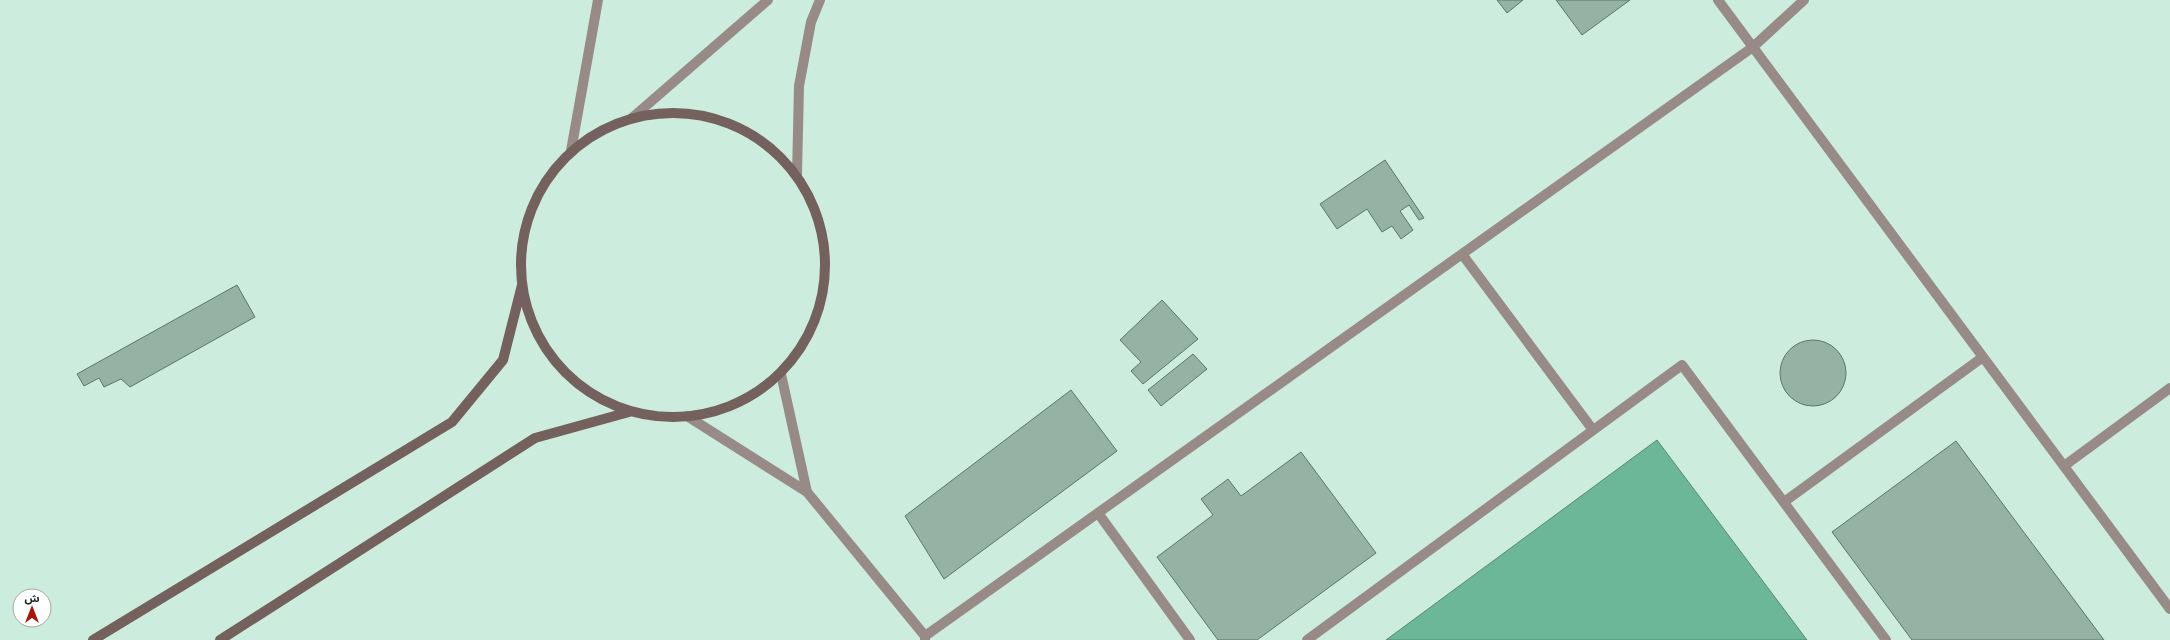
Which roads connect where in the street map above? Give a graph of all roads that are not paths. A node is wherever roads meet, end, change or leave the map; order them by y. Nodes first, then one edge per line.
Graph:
1 (598, 0) edge
2 (768, 0) edge
3 (820, 0) edge
4 (1718, 0) edge
5 (1804, 0) edge
6 (1753, 47) junction
7 (632, 118) junction
8 (571, 151) junction
9 (797, 175) junction
10 (1462, 254) junction
11 (523, 282) junction
12 (1983, 357) junction
13 (781, 374) junction
14 (2170, 388) edge
15 (629, 412) junction
16 (687, 416) junction
17 (1593, 430) junction
18 (2064, 466) junction
19 (807, 492) junction
20 (1784, 502) junction
21 (1098, 513) junction
22 (2170, 609) edge
23 (925, 638) edge
24 (93, 640) edge
25 (220, 640) edge
26 (1190, 640) edge
27 (1307, 640) edge
28 (1886, 640) edge

1 - 8 street
2 - 7 street
3 - 9 street
4 - 6 street
5 - 6 street
6 - 10 street
6 - 12 street
7 - 8 street
7 - 9 street
8 - 11 street
9 - 13 street
10 - 17 street
10 - 21 street
11 - 15 street
11 - 24 street
12 - 18 street
12 - 20 street
13 - 16 street
13 - 19 street
14 - 18 street
15 - 16 street
15 - 25 street
16 - 19 street
17 - 20 street
17 - 27 street
18 - 22 street
19 - 23 street
20 - 28 street
21 - 23 street
21 - 26 street

